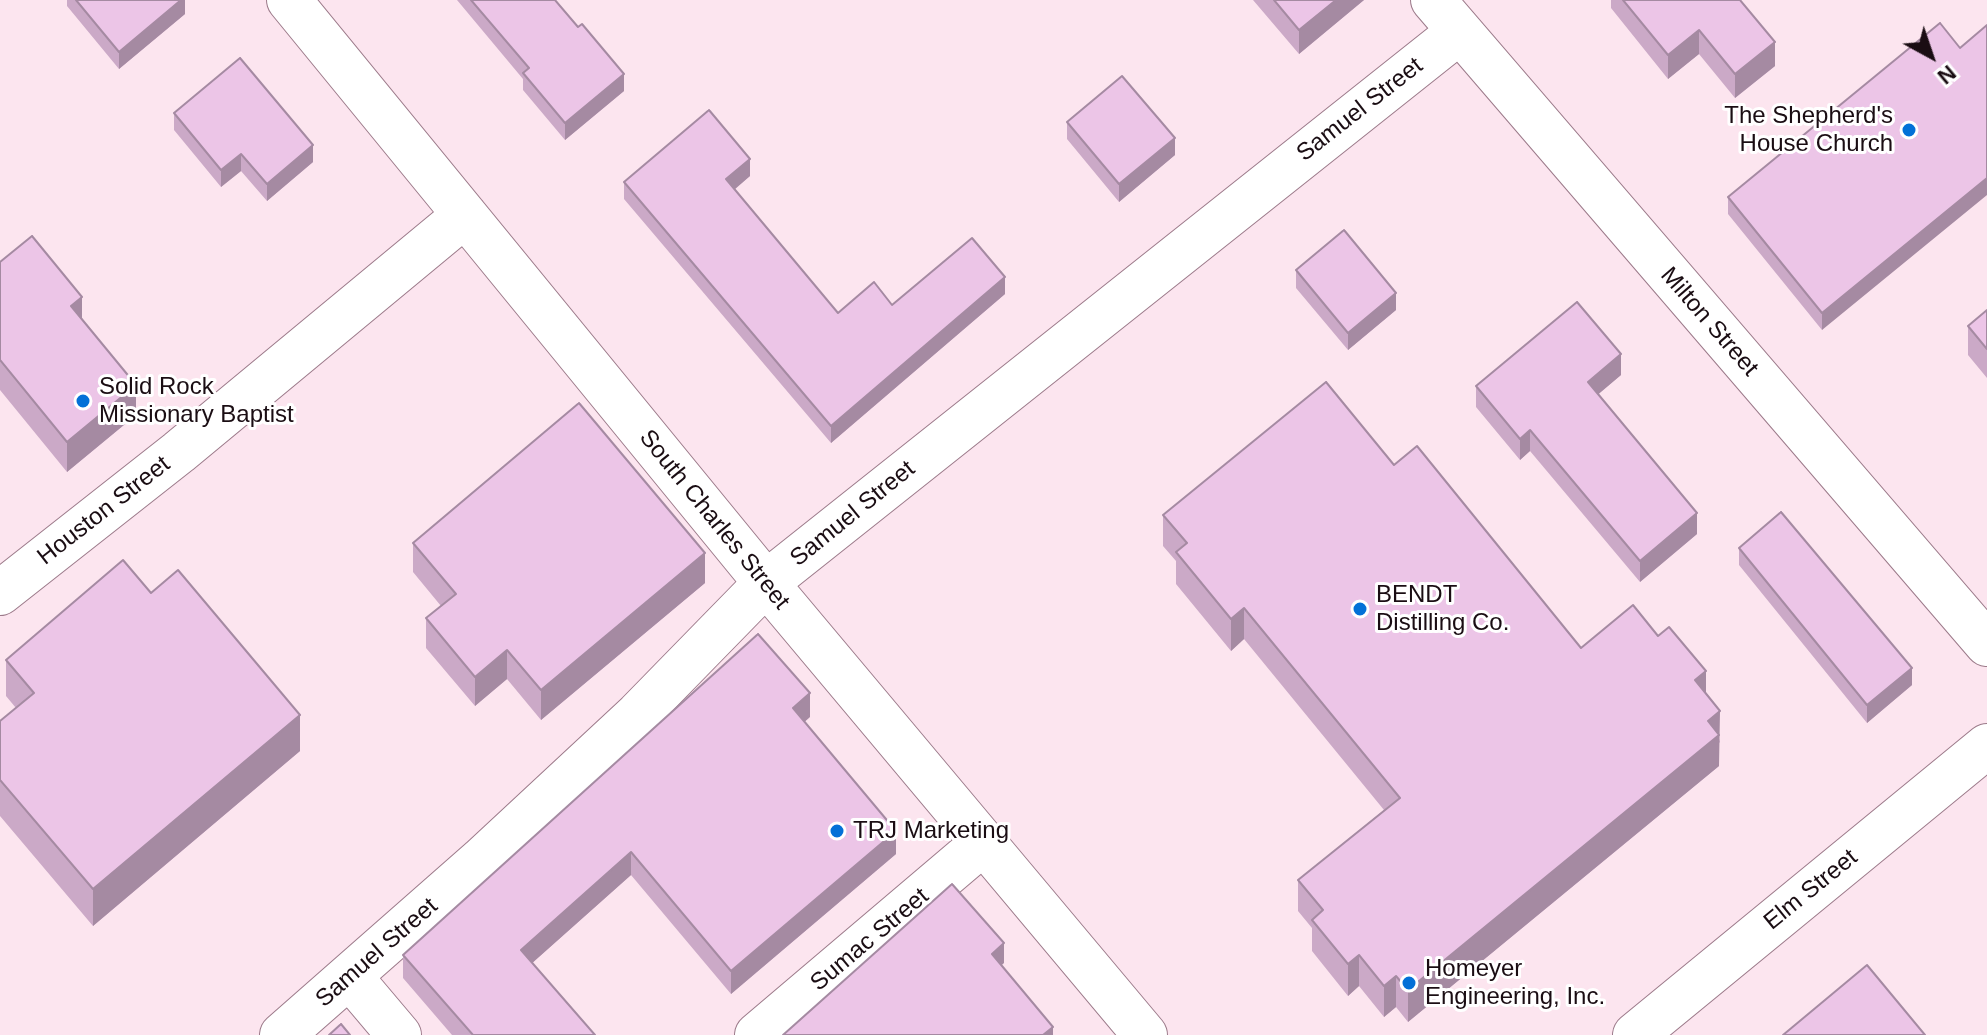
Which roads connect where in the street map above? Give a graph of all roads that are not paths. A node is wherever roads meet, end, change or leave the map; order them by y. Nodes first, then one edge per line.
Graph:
1 (289, 0) edge
2 (1446, 16) edge
3 (465, 215) junction
4 (766, 583) junction
5 (0, 593) edge
6 (1987, 644) edge
7 (1987, 746) edge
8 (982, 844) junction
9 (350, 977) junction
10 (282, 1035) edge
11 (399, 1035) edge
12 (757, 1035) edge
13 (1145, 1035) edge
14 (1635, 1035) edge

1 - 3 street, South Charles Street
2 - 4 street, Samuel Street
2 - 6 street, Milton Street
3 - 4 street, South Charles Street
3 - 5 street, Houston Street
4 - 8 street, South Charles Street
4 - 9 street, Samuel Street
7 - 14 street, Elm Street
8 - 12 street, Sumac Street
8 - 13 street, South Charles Street
9 - 10 street, Samuel Street
9 - 11 street

